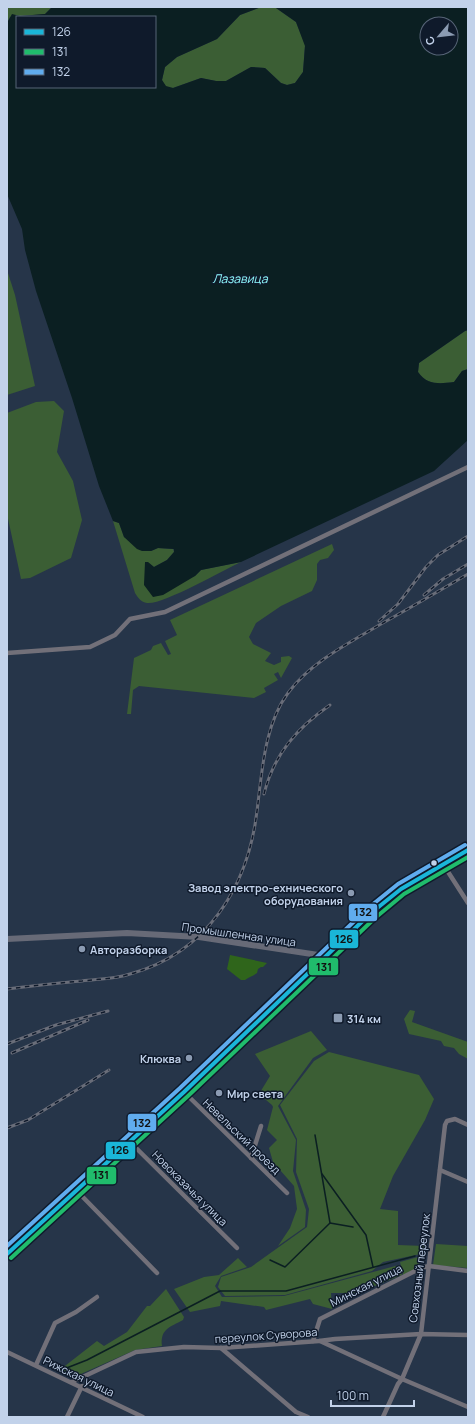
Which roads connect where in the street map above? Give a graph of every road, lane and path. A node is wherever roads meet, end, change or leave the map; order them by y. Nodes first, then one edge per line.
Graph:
1 (468, 467) edge
2 (7, 653) edge
3 (468, 850) edge
4 (443, 864) junction
5 (468, 903) edge
6 (7, 939) edge
7 (325, 956) junction
8 (184, 1092) junction
9 (468, 1125) edge
10 (261, 1126) dead end
11 (130, 1141) junction
12 (251, 1158) junction
13 (440, 1170) junction
14 (468, 1182) edge
15 (76, 1190) junction
16 (287, 1193) dead end
17 (237, 1248) dead end
18 (7, 1254) edge
19 (429, 1266) junction
20 (468, 1271) edge
21 (157, 1273) dead end
22 (97, 1297) dead end
23 (421, 1334) junction
24 (468, 1335) edge
25 (313, 1341) junction
26 (319, 1341) junction
27 (221, 1348) junction
28 (7, 1352) edge
29 (36, 1365) junction
30 (402, 1379) junction
31 (72, 1382) junction
32 (82, 1386) junction
33 (468, 1407) edge
34 (137, 1416) edge
35 (67, 1417) edge
36 (143, 1417) edge
37 (308, 1417) edge
38 (383, 1417) edge

1 - 2 street
3 - 4 main road
4 - 5 street
4 - 7 main road
6 - 7 main road, Промышленная улица
7 - 8 main road
8 - 11 main road
8 - 12 street, Невельский проезд
9 - 13 street, Совхозный переулок
10 - 12 street
11 - 15 main road
11 - 17 street, Новоказачья улица
12 - 16 street, Невельский проезд
13 - 14 street
13 - 19 street, Совхозный переулок
15 - 18 main road
15 - 21 street
19 - 20 street, Минская улица
19 - 23 street, Совхозный переулок
19 - 25 street, Минская улица
22 - 29 street
23 - 24 street, переулок Суворова
23 - 26 street, переулок Суворова
23 - 30 street, Совхозный переулок
25 - 26 street, переулок Суворова
25 - 27 street, переулок Суворова
26 - 30 street
27 - 31 street, переулок Суворова
27 - 37 street
28 - 29 street, Рижская улица
29 - 31 street, Рижская улица
30 - 33 street
30 - 38 street, Совхозный переулок
31 - 32 street, Рижская улица
32 - 34 street, Рижская улица
32 - 35 street
34 - 36 street, Рижская улица

